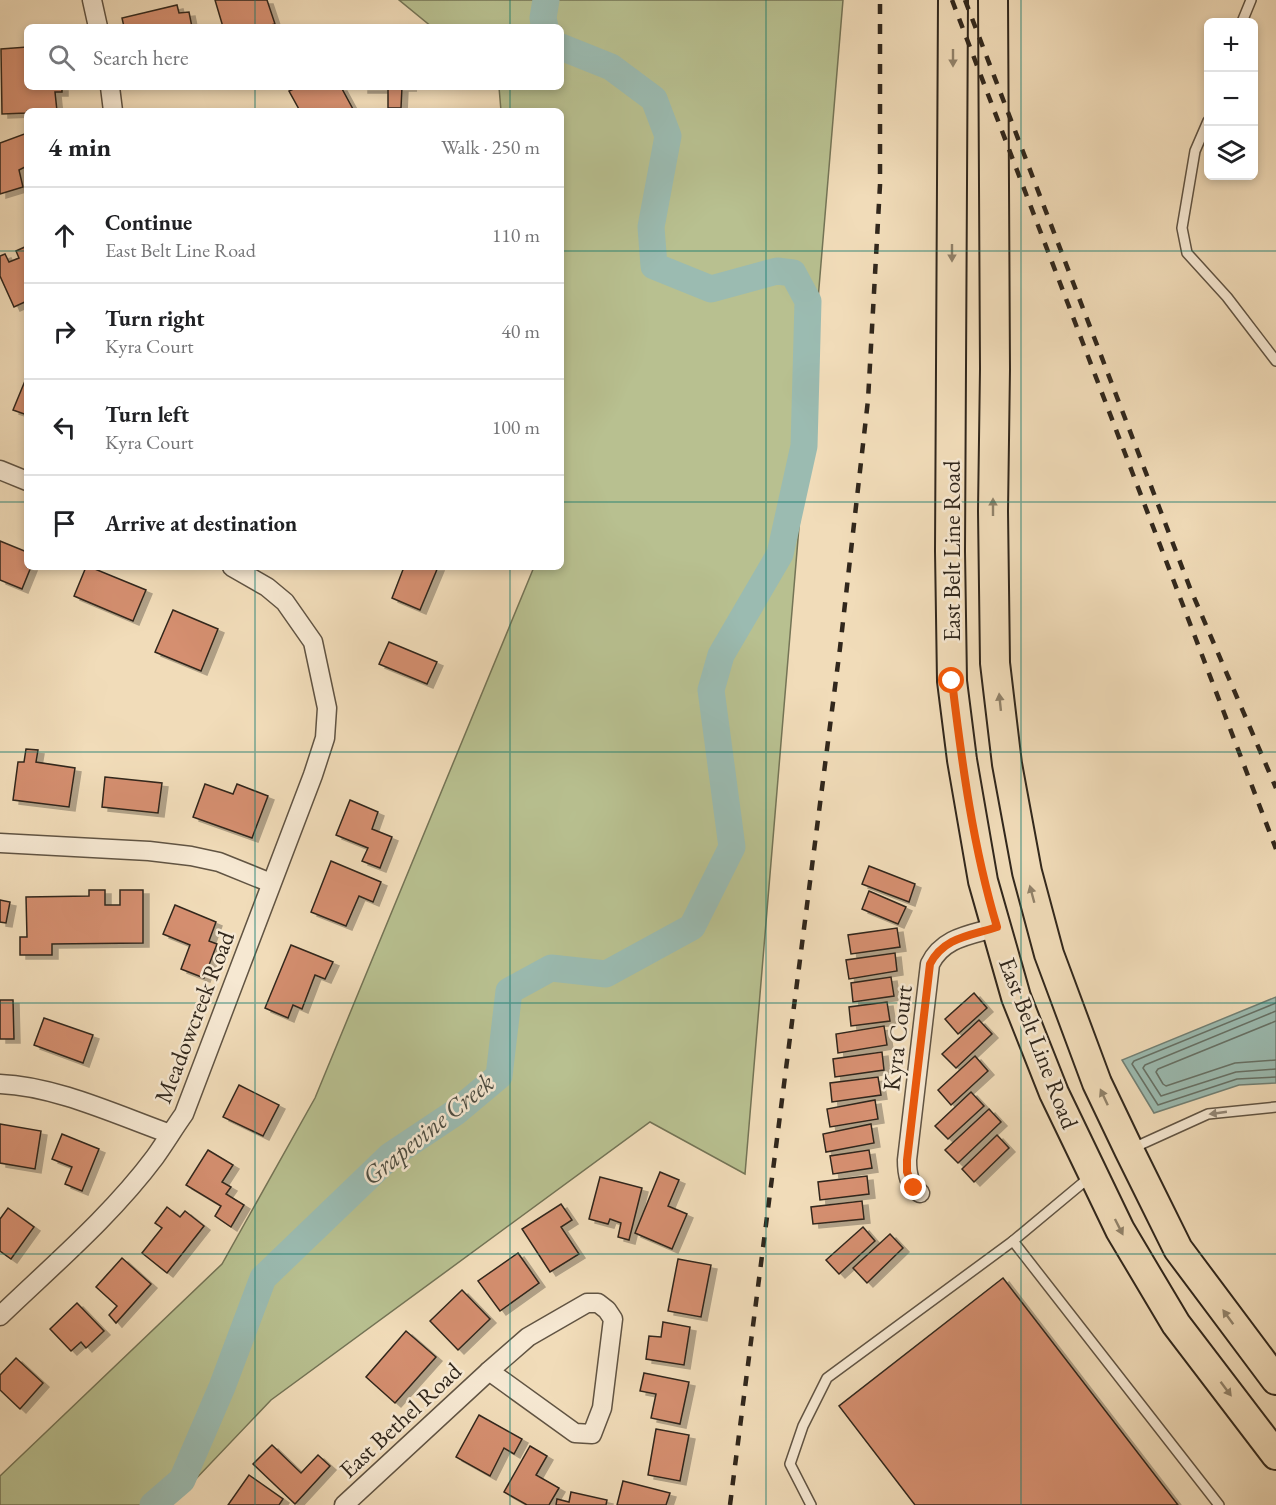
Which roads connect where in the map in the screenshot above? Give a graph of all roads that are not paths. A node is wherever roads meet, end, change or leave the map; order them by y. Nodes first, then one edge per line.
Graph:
1 (92, 0) edge
2 (953, 0) edge
3 (993, 0) edge
4 (1251, 0) edge
5 (1244, 18) edge
6 (97, 24) edge
7 (110, 90) edge
8 (113, 108) edge
9 (1207, 126) edge
10 (1276, 361) edge
11 (951, 368) junction
12 (995, 369) junction
13 (0, 470) edge
14 (24, 480) edge
15 (237, 570) edge
16 (0, 843) edge
17 (271, 884) junction
18 (997, 927) junction
19 (1048, 954) junction
20 (0, 1084) edge
21 (1276, 1107) edge
22 (170, 1134) junction
23 (1129, 1150) junction
24 (1093, 1174) junction
25 (920, 1193) dead end
26 (1012, 1241) junction
27 (0, 1316) edge
28 (489, 1371) junction
29 (1276, 1380) edge
30 (1276, 1455) edge
31 (344, 1505) edge
32 (811, 1505) edge
33 (1219, 1505) edge

1 - 6 street
2 -> 11 main road, East Belt Line Road
3 - 12 main road, East Belt Line Road
4 - 5 lane
7 - 8 street
9 - 10 lane
11 - 12 main road
11 - 18 main road, East Belt Line Road
19 -> 12 main road, East Belt Line Road
13 - 14 street
15 - 17 street, Meadowcreek Road
16 - 17 street
17 - 22 street, Meadowcreek Road
18 - 19 main road
18 - 24 main road, East Belt Line Road
18 - 25 street, Kyra Court
23 -> 19 main road, East Belt Line Road
20 - 22 street
21 -> 23 lane
22 - 27 street, Meadowcreek Road
23 - 24 main road
29 -> 23 main road, East Belt Line Road
24 - 26 lane
24 -> 30 main road, East Belt Line Road
26 - 32 lane
26 - 33 lane
28 - 28 street, East Bethel Road
28 - 31 street, East Bethel Road

